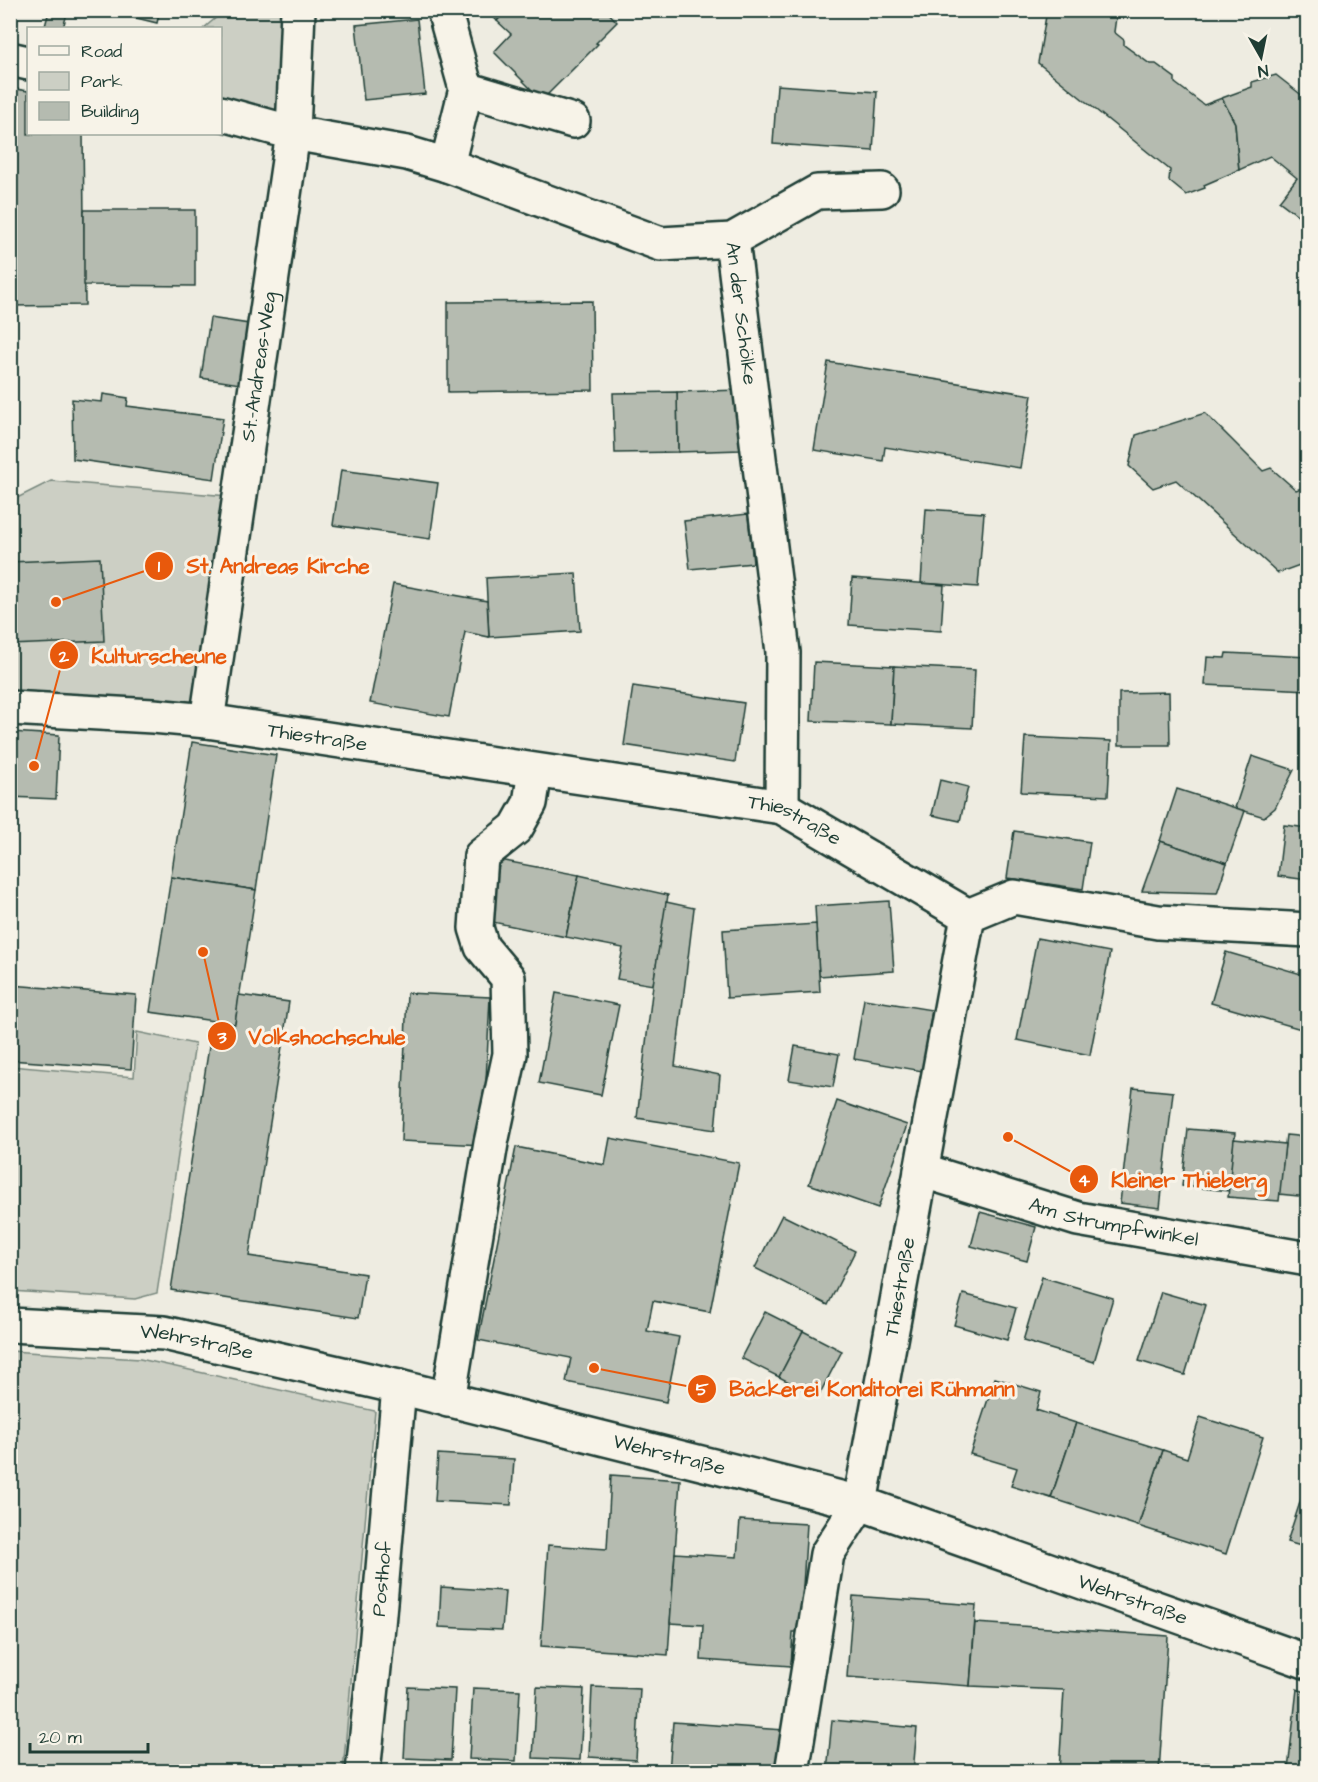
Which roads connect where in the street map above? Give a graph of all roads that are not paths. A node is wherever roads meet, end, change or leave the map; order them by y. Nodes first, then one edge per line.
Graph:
1 (298, 10) edge
2 (444, 10) edge
3 (10, 59) edge
4 (27, 63) edge
5 (466, 89) junction
6 (222, 114) edge
7 (573, 121) dead end
8 (293, 133) junction
9 (447, 165) junction
10 (882, 190) dead end
11 (732, 240) junction
12 (10, 708) edge
13 (207, 722) junction
14 (535, 771) junction
15 (782, 807) junction
16 (968, 916) junction
17 (1308, 930) edge
18 (921, 1170) junction
19 (1308, 1259) edge
20 (10, 1325) edge
21 (399, 1387) junction
22 (448, 1400) junction
23 (860, 1503) junction
24 (1308, 1662) edge
25 (363, 1772) edge
26 (792, 1772) edge

1 - 8 street, St.-Andreas-Weg
2 - 5 street
3 - 4 street
5 - 7 street
5 - 9 street
6 - 8 street, An der Schölke
8 - 9 street, An der Schölke
8 - 13 street, St.-Andreas-Weg
9 - 11 street, An der Schölke
10 - 11 street
11 - 15 street, An der Schölke
12 - 13 street, Thiestraße
13 - 14 street, Thiestraße
14 - 15 street, Thiestraße
14 - 22 street
15 - 16 street, Thiestraße
16 - 17 street
16 - 18 street, Thiestraße
18 - 19 street, Am Strumpfwinkel
18 - 23 street, Thiestraße
20 - 21 street, Wehrstraße
21 - 22 street, Wehrstraße
21 - 25 street, Posthof
22 - 23 street, Wehrstraße
23 - 24 street, Wehrstraße
23 - 26 street

